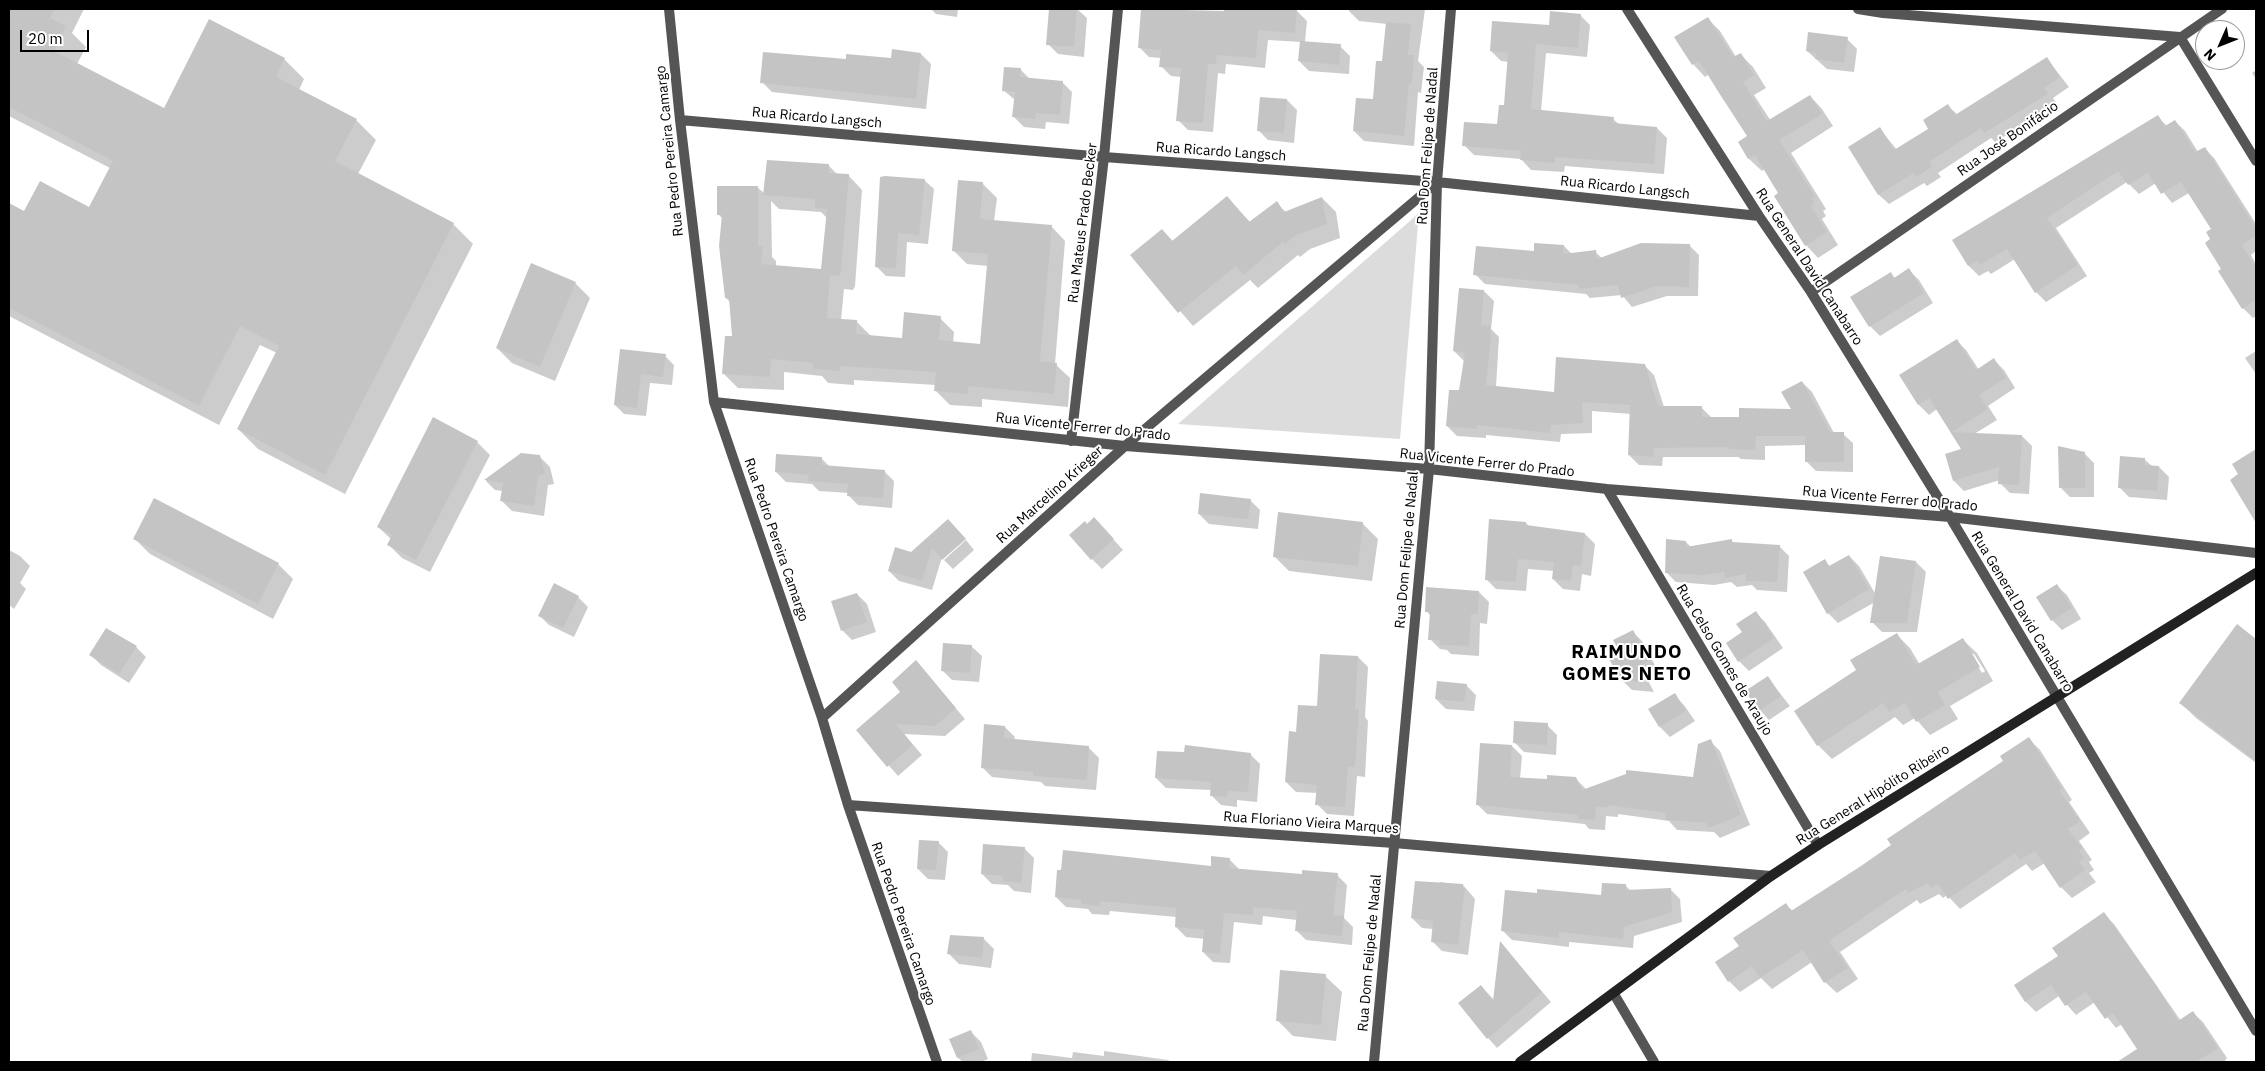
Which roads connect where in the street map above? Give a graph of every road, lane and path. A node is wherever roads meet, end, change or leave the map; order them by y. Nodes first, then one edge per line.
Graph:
1 (670, 9) edge
2 (1118, 9) edge
3 (1451, 9) edge
4 (1627, 9) edge
5 (1858, 9) edge
6 (2222, 9) edge
7 (2180, 36) junction
8 (680, 120) junction
9 (1104, 158) junction
10 (2256, 161) edge
11 (1438, 182) junction
12 (1759, 216) junction
13 (1811, 292) junction
14 (714, 402) junction
15 (1071, 441) junction
16 (1125, 446) junction
17 (1429, 469) junction
18 (1607, 489) junction
19 (1950, 517) junction
20 (2256, 553) edge
21 (2256, 573) edge
22 (2056, 696) junction
23 (822, 718) junction
24 (848, 805) junction
25 (1394, 843) junction
26 (1818, 845) junction
27 (1771, 876) junction
28 (1614, 994) junction
29 (2256, 1031) edge
30 (937, 1062) edge
31 (1374, 1062) edge
32 (1520, 1062) edge
33 (1654, 1062) edge

1 - 8 street, Rua Pedro Pereira Camargo
2 - 9 street, Rua Mateus Prado Becker
3 - 11 street, Rua Dom Felipe de Nadal
4 - 12 street, Rua General David Canabarro
5 - 7 street
6 - 7 street, Rua José Bonifácio
7 - 10 street
7 - 13 street, Rua José Bonifácio
8 - 9 street, Rua Ricardo Langsch
8 - 14 street, Rua Pedro Pereira Camargo
9 - 11 street, Rua Ricardo Langsch
9 - 15 street, Rua Mateus Prado Becker
11 - 12 street, Rua Ricardo Langsch
11 - 16 street, Rua Marcelino Krieger
11 - 17 street, Rua Dom Felipe de Nadal
12 - 13 street, Rua General David Canabarro
13 - 19 street, Rua General David Canabarro
14 - 15 street, Rua Vicente Ferrer do Prado
14 - 23 street, Rua Pedro Pereira Camargo
15 - 16 street, Rua Vicente Ferrer do Prado
16 - 17 street, Rua Vicente Ferrer do Prado
16 - 23 street, Rua Marcelino Krieger
17 - 18 street, Rua Vicente Ferrer do Prado
17 - 25 street, Rua Dom Felipe de Nadal
18 - 19 street, Rua Vicente Ferrer do Prado
18 - 26 street, Rua Celso Gomes de Araujo
19 - 20 street, Rua Vicente Ferrer do Prado
19 - 22 street, Rua General David Canabarro
21 - 22 street, Rua General Hipólito Ribeiro
22 - 26 street, Rua General Hipólito Ribeiro
22 - 29 street, Rua General David Canabarro
23 - 24 street, Rua Pedro Pereira Camargo
24 - 25 street, Rua Floriano Vieira Marques
24 - 30 street, Rua Pedro Pereira Camargo
25 - 27 street, Rua Floriano Vieira Marques
25 - 31 street, Rua Dom Felipe de Nadal
26 - 27 street, Rua General Hipólito Ribeiro
27 - 28 street, Rua General Hipólito Ribeiro
28 - 32 street, Rua General Hipólito Ribeiro
28 - 33 street

